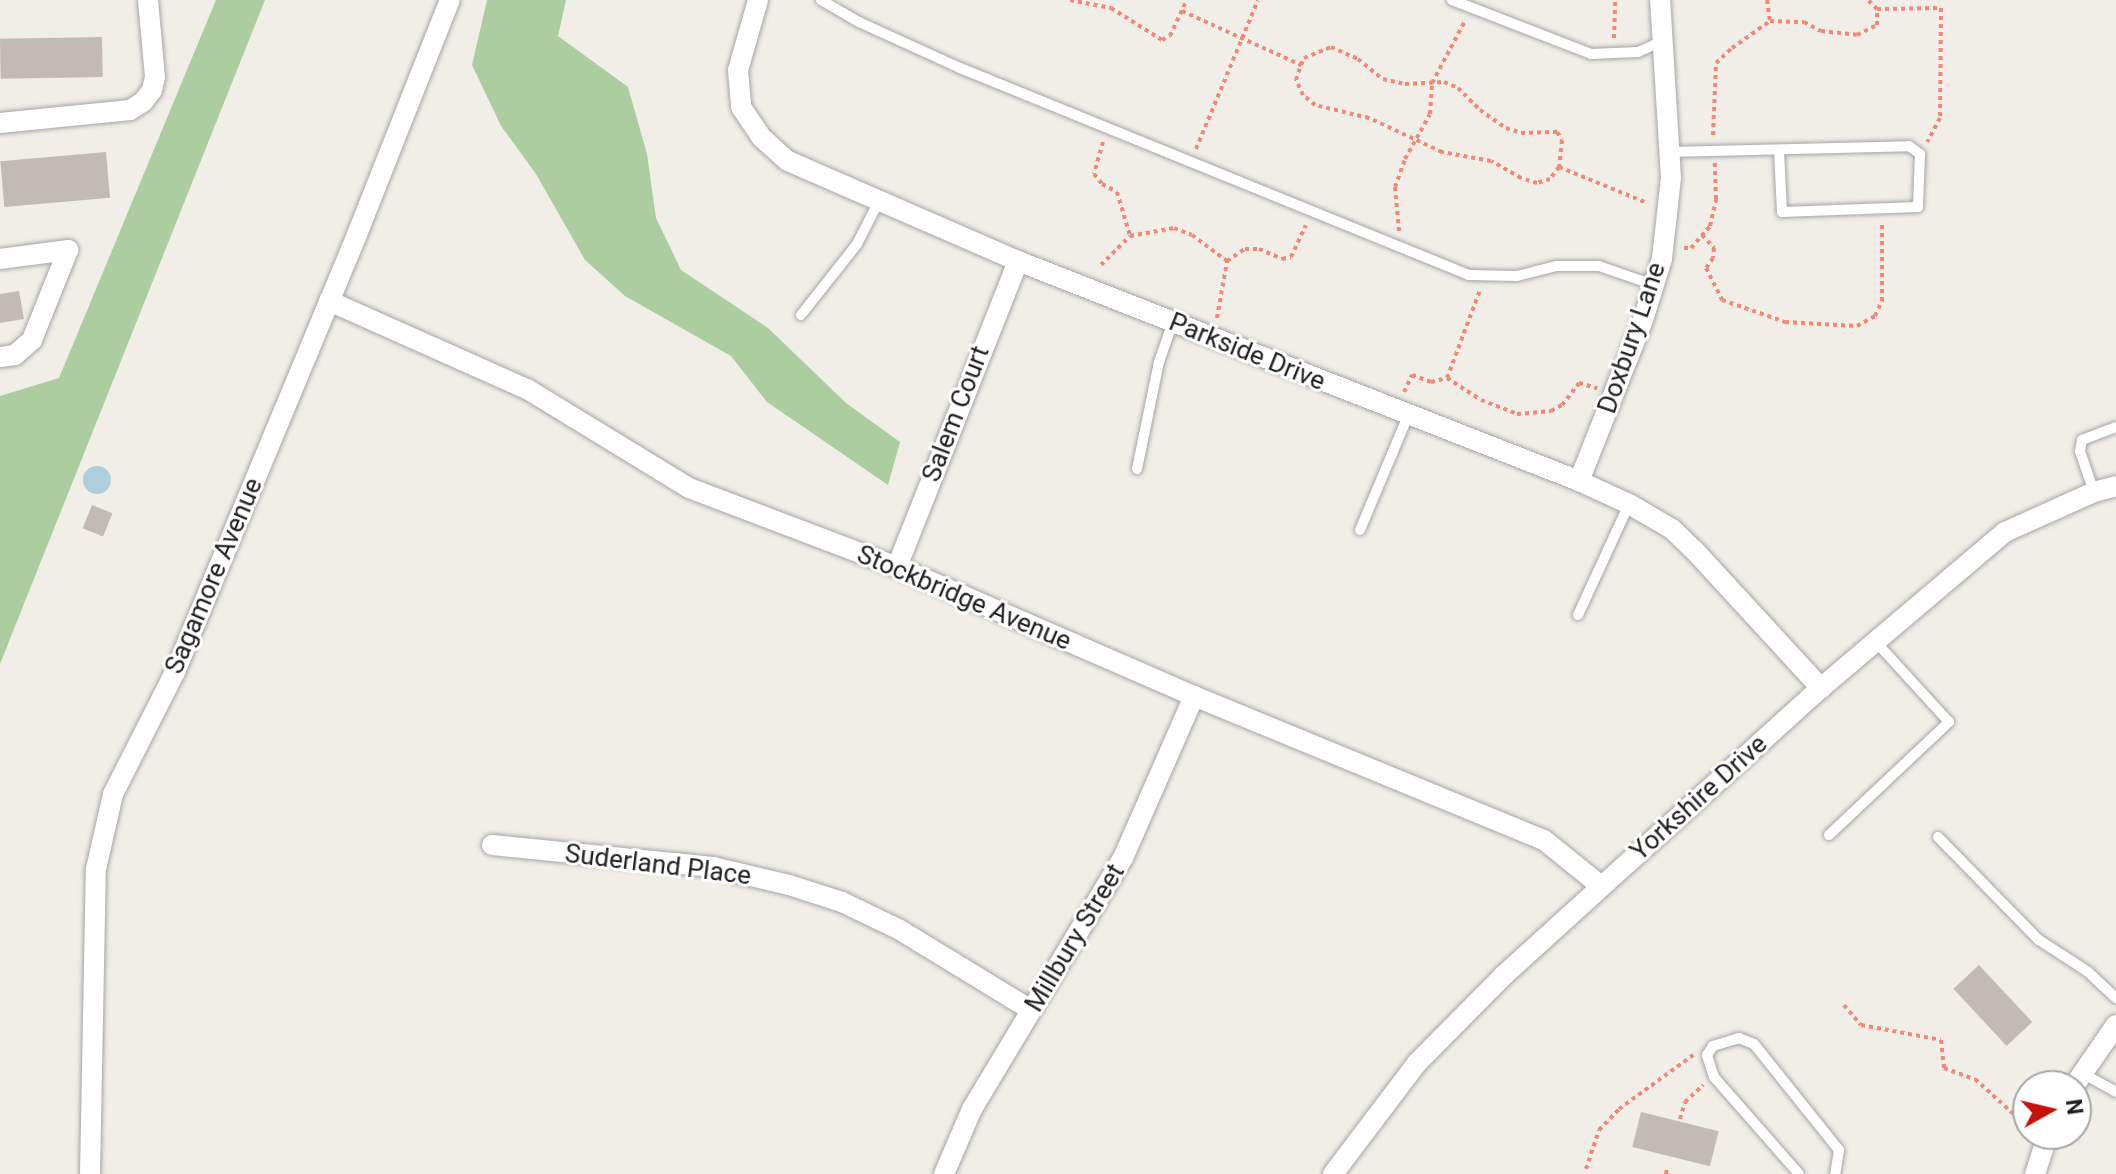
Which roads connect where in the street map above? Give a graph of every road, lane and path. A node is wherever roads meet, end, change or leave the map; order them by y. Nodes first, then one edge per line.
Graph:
1 (148, 0) edge
2 (450, 0) edge
3 (758, 0) edge
4 (821, 0) edge
5 (1070, 0) edge
6 (1187, 0) edge
7 (1258, 0) edge
8 (1452, 0) edge
9 (1615, 0) edge
10 (1660, 0) edge
11 (1767, 0) edge
12 (1868, 0) edge
13 (1471, 7) junction
14 (1877, 9) junction
15 (1182, 11) junction
16 (1770, 21) junction
17 (1242, 38) junction
18 (1660, 42) junction
19 (1612, 54) junction
20 (1301, 65) junction
21 (1432, 83) junction
22 (0, 123) edge
23 (1109, 129) junction
24 (1416, 139) junction
25 (1779, 150) junction
26 (1916, 151) junction
27 (1669, 152) junction
28 (1715, 152) junction
29 (1190, 162) junction
30 (1559, 167) junction
31 (878, 203) junction
32 (1669, 205) junction
33 (1882, 211) junction
34 (1311, 212) junction
35 (1702, 235) junction
36 (1130, 236) junction
37 (1398, 246) junction
38 (1663, 248) junction
39 (0, 259) edge
40 (1018, 261) junction
41 (1227, 261) junction
42 (1101, 265) dead end
43 (1481, 276) junction
44 (1654, 285) junction
45 (329, 301) junction
46 (801, 315) dead end
47 (1173, 322) junction
48 (1209, 336) junction
49 (0, 357) edge
50 (1447, 378) junction
51 (1614, 395) junction
52 (1402, 414) junction
53 (2116, 427) edge
54 (1137, 469) dead end
55 (1579, 481) junction
56 (2116, 486) edge
57 (2094, 492) junction
58 (1629, 504) junction
59 (1360, 530) dead end
60 (897, 567) junction
61 (1578, 615) dead end
62 (1876, 642) junction
63 (1821, 688) junction
64 (1194, 696) junction
65 (1829, 835) dead end
66 (1938, 837) dead end
67 (492, 845) dead end
68 (1601, 886) junction
69 (2116, 998) edge
70 (1844, 1005) dead end
71 (1031, 1010) junction
72 (2116, 1025) edge
73 (1707, 1055) junction
74 (2084, 1070) edge
75 (1714, 1077) junction
76 (2092, 1084) edge
77 (2116, 1092) edge
78 (2012, 1113) edge
79 (1680, 1119) dead end
80 (2043, 1150) edge
81 (1586, 1169) dead end
82 (1337, 1172) edge
83 (90, 1174) edge
84 (944, 1174) edge
85 (1799, 1174) edge
86 (1835, 1174) edge
87 (2035, 1174) edge

1 - 22 street
2 - 45 street, Sagamore Avenue
3 - 31 street, Parkside Drive
4 - 23 lane
5 - 15 path
6 - 15 path
7 - 17 path
8 - 13 lane
9 - 19 path
10 - 18 street, Doxbury Lane
11 - 16 path
12 - 14 path
13 - 19 lane
13 - 21 path
14 - 16 path
14 - 26 path
15 - 17 path
16 - 28 path
17 - 20 path
17 - 29 path
18 - 19 lane
18 - 27 street, Doxbury Lane
20 - 21 path
20 - 24 path
21 - 24 path
21 - 30 path
23 - 29 lane
23 - 36 path
24 - 30 path
24 - 37 path
25 - 26 lane
25 - 28 lane
25 - 33 lane
26 - 33 lane
27 - 28 lane
27 - 32 street, Doxbury Lane
28 - 35 path
29 - 34 lane
30 - 32 path
31 - 40 street, Parkside Drive
31 - 46 lane
32 - 38 street, Doxbury Lane
33 - 35 path
34 - 37 lane
34 - 41 path
35 - 38 path
36 - 41 path
36 - 42 path
37 - 43 lane
38 - 44 street, Doxbury Lane
39 - 49 street
40 - 47 street, Parkside Drive
40 - 60 street, Salem Court
41 - 48 path
43 - 44 lane
43 - 50 path
44 - 51 street, Doxbury Lane
45 - 60 street, Stockbridge Avenue
45 - 83 street, Sagamore Avenue
47 - 48 street, Parkside Drive
47 - 54 lane
48 - 52 street, Parkside Drive
50 - 51 path
50 - 52 path
51 - 55 street, Doxbury Lane
52 - 55 street, Parkside Drive
52 - 59 lane
53 - 57 lane
55 - 58 street, Parkside Drive
56 - 57 street, Yorkshire Drive
57 - 62 street, Yorkshire Drive
58 - 61 lane
58 - 63 street, Parkside Drive
60 - 64 street, Stockbridge Avenue
62 - 63 street, Yorkshire Drive
62 - 65 lane
63 - 68 street, Yorkshire Drive
64 - 68 street, Stockbridge Avenue
64 - 71 street, Millbury Street
66 - 69 lane
67 - 71 street, Suderland Place
68 - 82 street, Yorkshire Drive
70 - 78 path
71 - 84 street, Millbury Street
72 - 74 street
73 - 75 lane
73 - 81 path
73 - 86 lane
75 - 79 path
75 - 85 lane
76 - 77 lane
80 - 87 street

